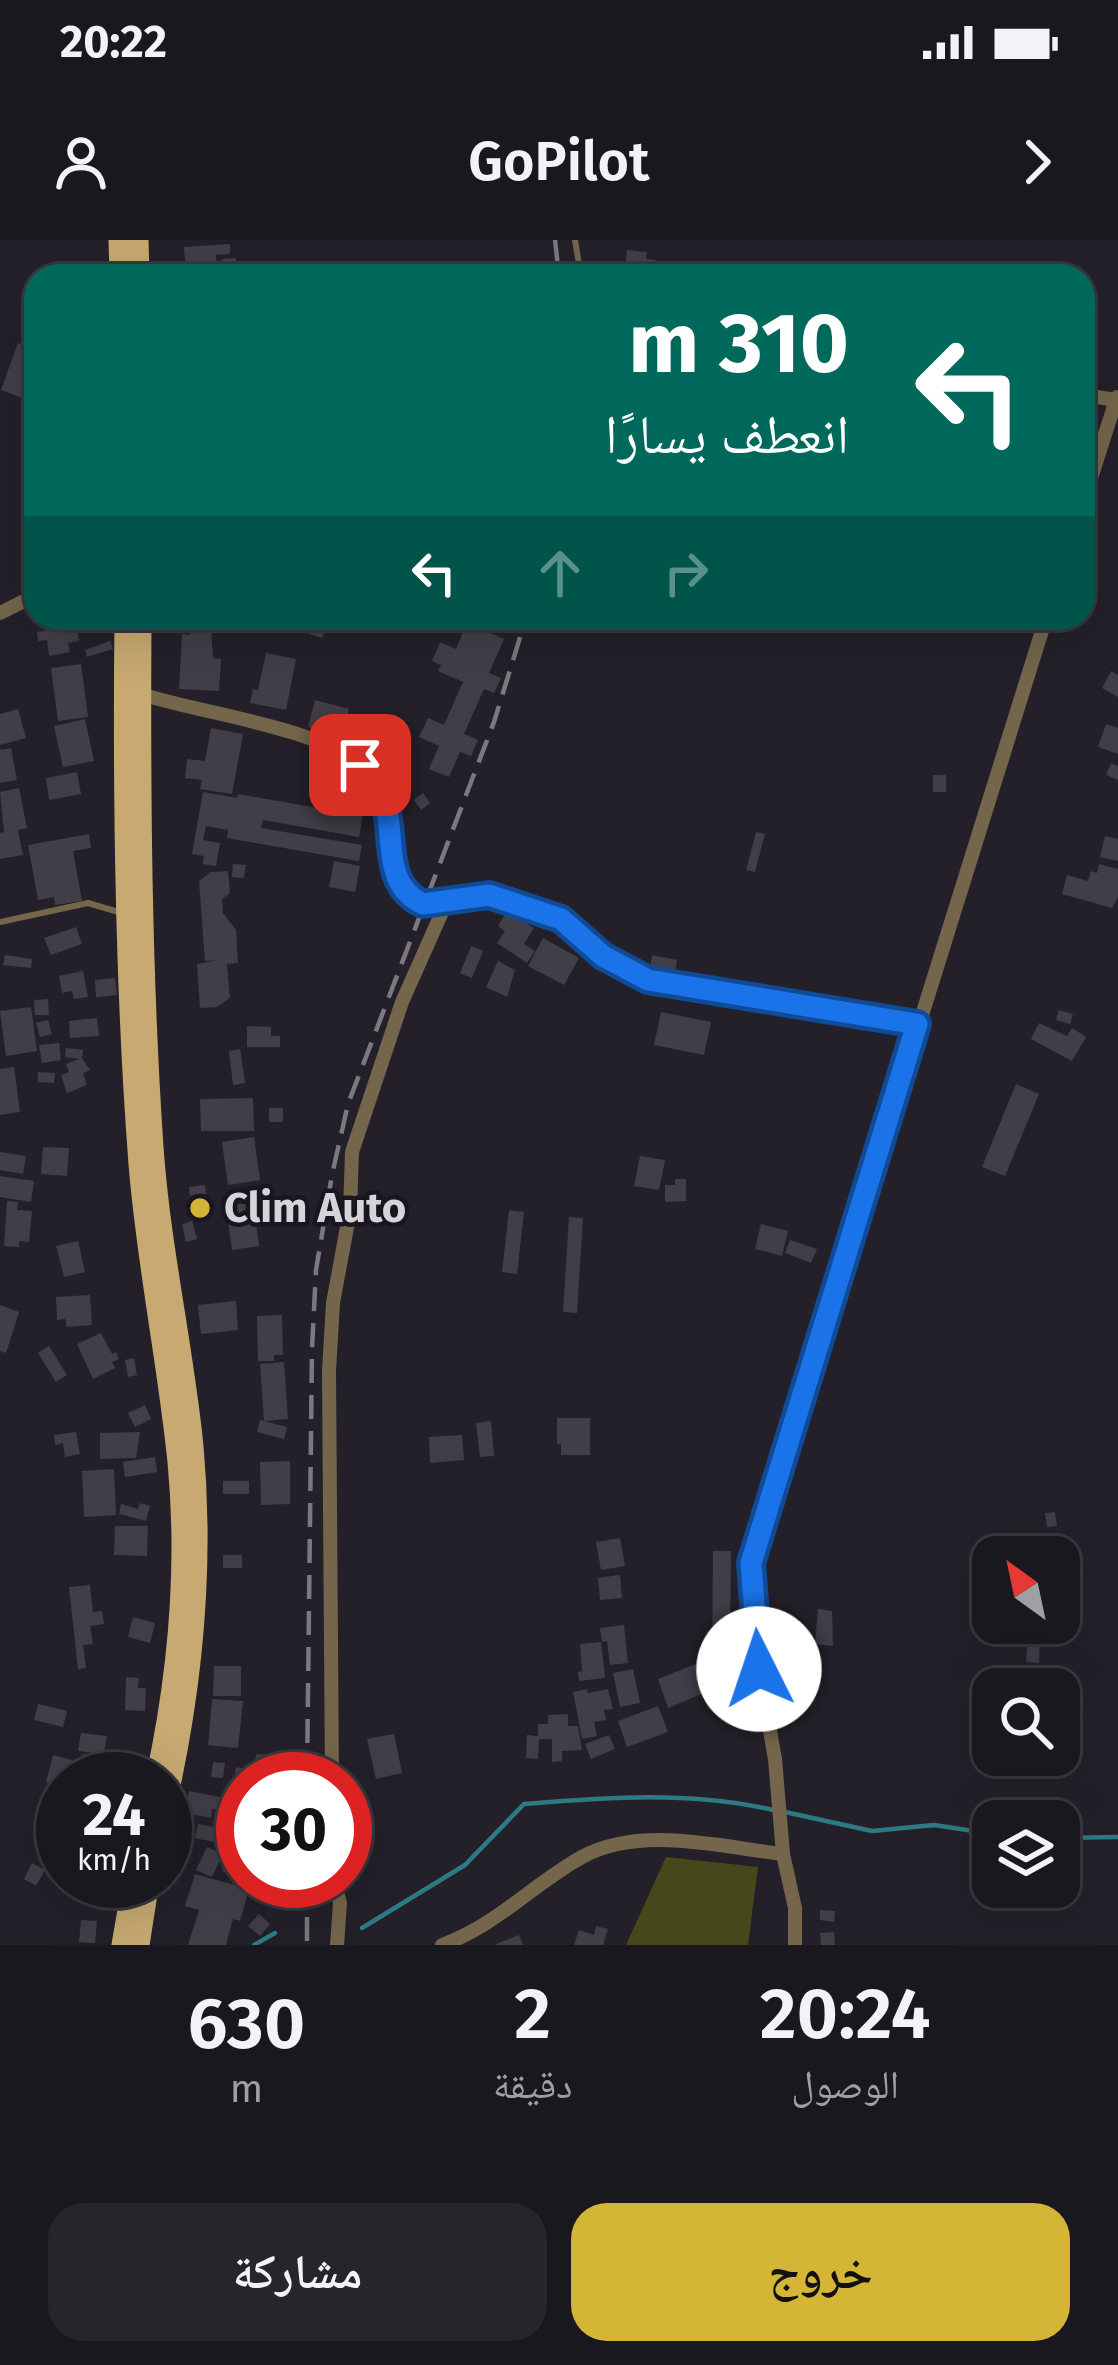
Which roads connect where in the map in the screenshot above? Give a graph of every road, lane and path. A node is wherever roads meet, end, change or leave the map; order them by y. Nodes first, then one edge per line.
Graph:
1 (1117, 397) edge
2 (1095, 466) edge
3 (126, 630) edge
4 (140, 630) edge
5 (1042, 630) edge
6 (132, 691) junction
7 (447, 901) junction
8 (125, 914) junction
9 (0, 922) edge
10 (917, 1024) junction
11 (159, 1752) edge
12 (178, 1752) edge
13 (332, 1752) edge
14 (783, 1854) junction
15 (128, 1908) edge
16 (145, 1908) edge
17 (340, 1908) edge
18 (122, 1945) edge
19 (139, 1945) edge
20 (337, 1945) edge
21 (442, 1945) edge
22 (795, 1945) edge

1 - 2 street
3 - 6 main road
4 - 6 main road
5 - 10 street
6 - 7 street
6 - 8 main road
6 - 12 main road
7 - 10 street
7 - 13 street
8 - 9 lane
8 - 11 main road
10 - 14 street
14 - 21 street
14 - 22 street
15 - 18 main road
16 - 19 main road
17 - 20 street

